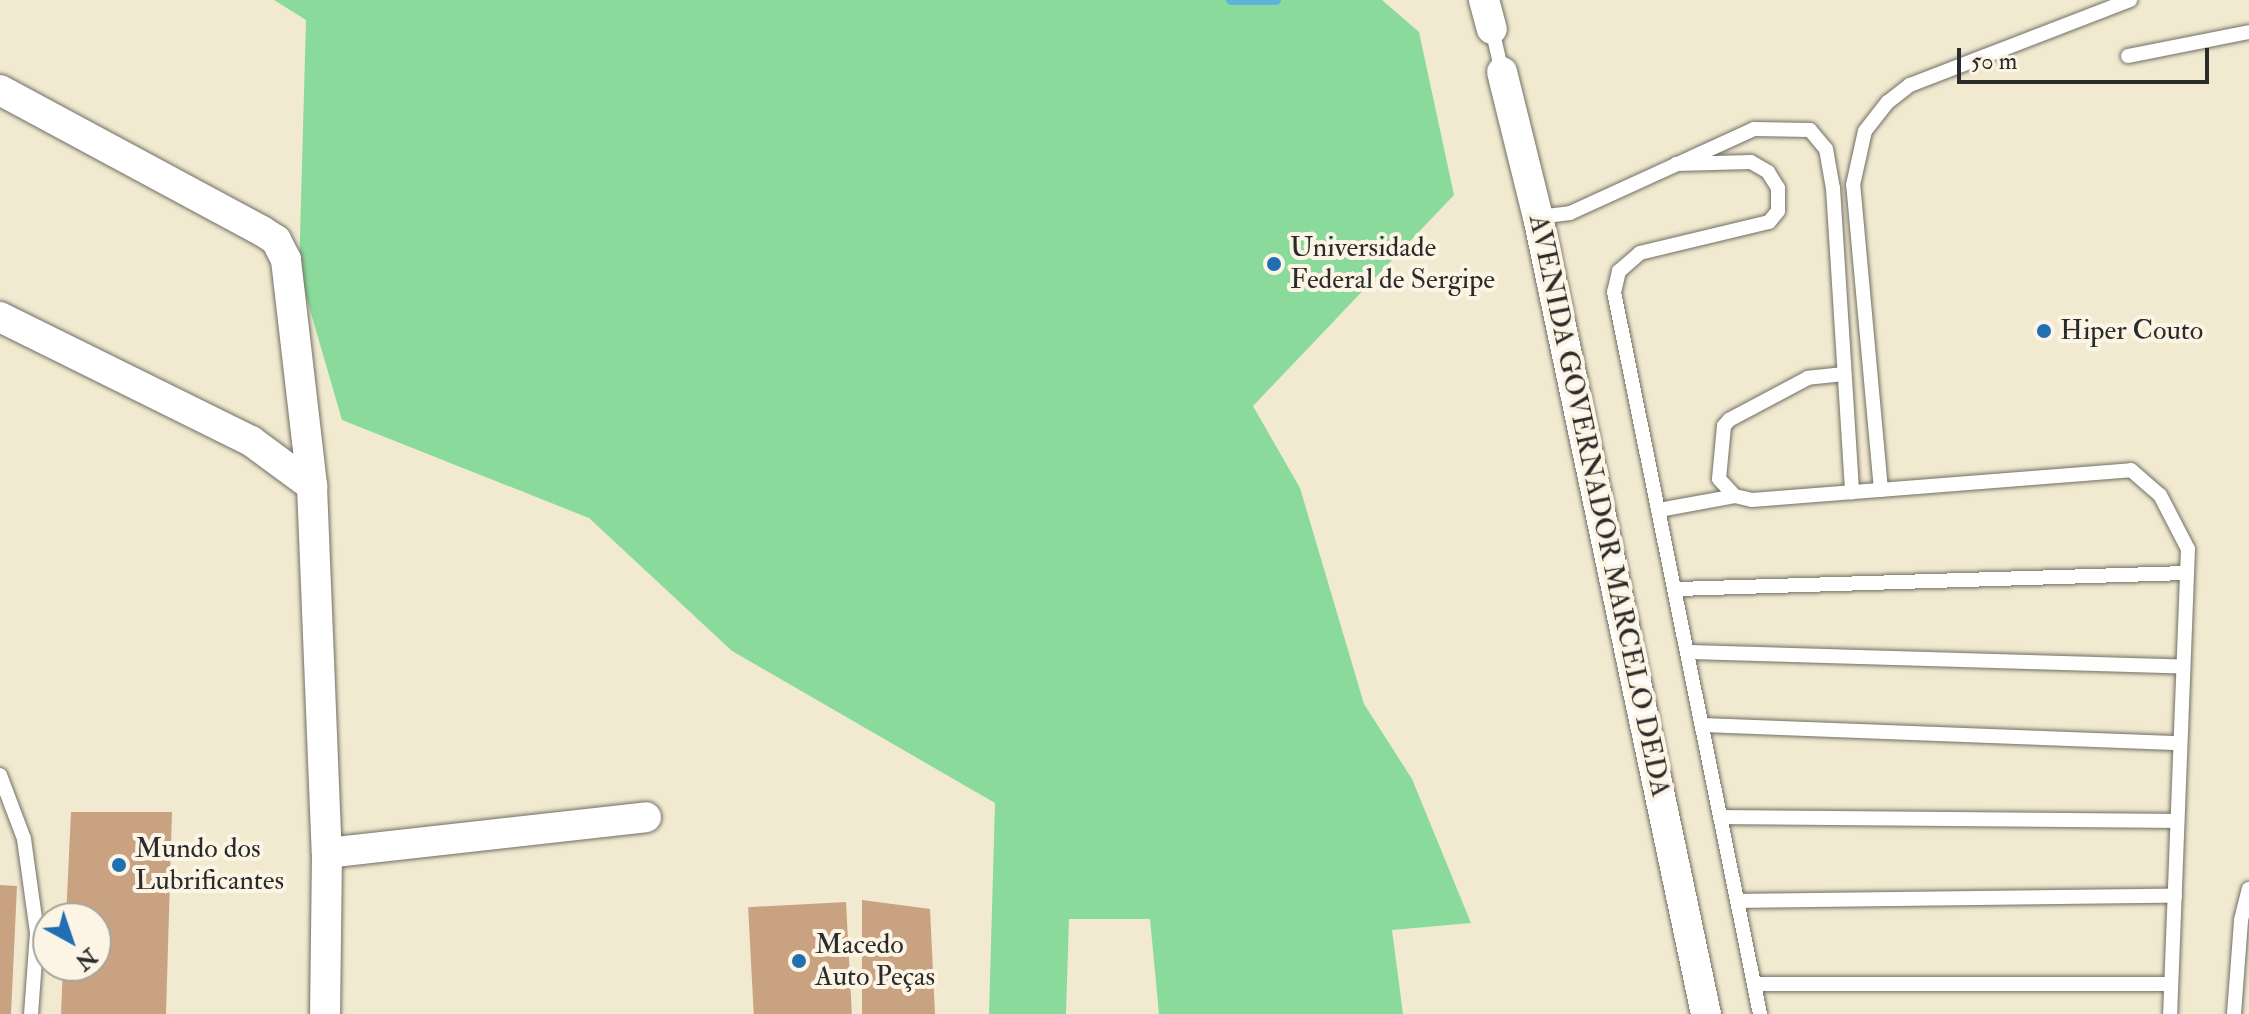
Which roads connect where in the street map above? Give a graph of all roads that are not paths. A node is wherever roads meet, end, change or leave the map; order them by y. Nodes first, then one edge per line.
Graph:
1 (2130, 0) edge
2 (1488, 14) edge
3 (2249, 32) edge
4 (2128, 56) dead end
5 (1502, 72) joint
6 (0, 90) edge
7 (1676, 164) junction
8 (1538, 217) junction
9 (0, 317) edge
10 (1844, 374) junction
11 (312, 486) junction
12 (1881, 490) junction
13 (1852, 492) junction
14 (1735, 496) junction
15 (1659, 510) junction
16 (2186, 573) junction
17 (1677, 589) junction
18 (1689, 652) junction
19 (2183, 667) junction
20 (1703, 725) junction
21 (2180, 743) junction
22 (0, 775) edge
23 (646, 817) dead end
24 (1722, 817) junction
25 (2177, 821) junction
26 (327, 853) junction
27 (2249, 889) edge
28 (2175, 896) junction
29 (1738, 901) junction
30 (2245, 920) edge
31 (1755, 984) junction
32 (2171, 984) junction
33 (2239, 1008) edge
34 (31, 1014) edge
35 (325, 1014) edge
36 (1706, 1014) edge
37 (1760, 1014) edge
38 (2170, 1014) edge

1 - 12 lane
2 - 5 lane, AVENIDA GOVERNADOR MARCELO DEDA
3 - 4 lane
5 - 8 street, AVENIDA GOVERNADOR MARCELO DEDA
6 - 11 street
7 - 8 lane
7 - 10 lane
7 - 15 lane
8 - 36 street, AVENIDA GOVERNADOR MARCELO DEDA
9 - 11 street
10 - 13 lane
10 - 14 lane
11 - 26 street
12 - 13 lane
12 - 16 lane
13 - 14 lane
14 - 15 lane
15 - 17 lane
16 - 17 lane
16 - 19 lane
17 - 18 lane
18 - 19 lane
18 - 20 lane
19 - 21 lane
20 - 21 lane
20 - 24 lane
21 - 25 lane
22 - 34 lane
23 - 26 street
24 - 25 lane
24 - 29 lane
25 - 28 lane
26 - 35 street
27 - 30 lane
28 - 29 lane
28 - 32 lane
29 - 31 lane
30 - 33 lane
31 - 32 lane
31 - 37 lane
32 - 38 lane

